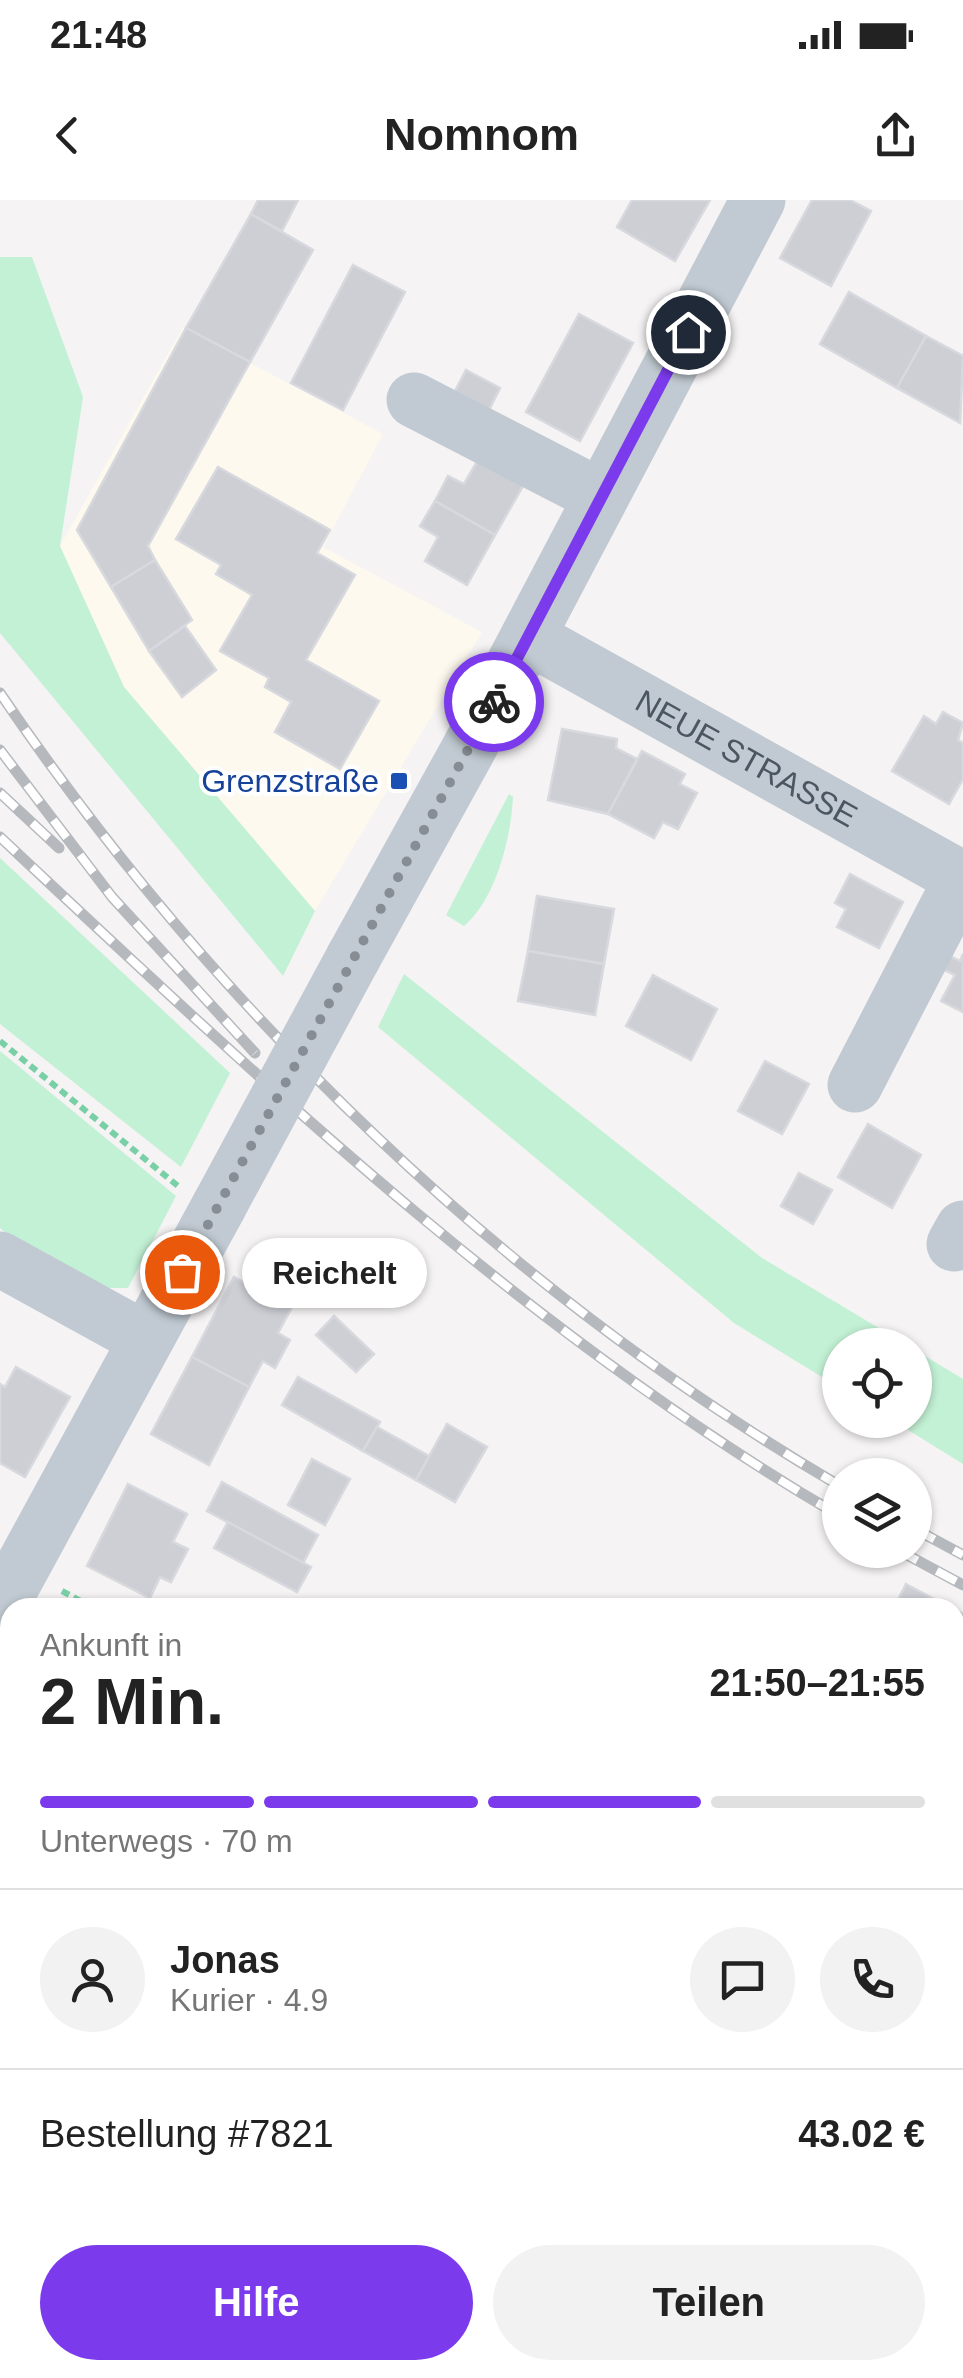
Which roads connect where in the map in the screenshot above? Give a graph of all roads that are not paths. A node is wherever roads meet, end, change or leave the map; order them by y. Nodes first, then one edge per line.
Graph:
1 (758, 200) edge
2 (414, 400) dead end
3 (600, 496) junction
4 (528, 638) junction
5 (962, 878) edge
6 (855, 1085) dead end
7 (0, 1259) edge
8 (144, 1338) junction
9 (5, 1598) edge

1 - 3 street
2 - 3 street
3 - 4 street
4 - 5 street, NEUE STRASSE
4 - 8 street, bridge
5 - 6 street
7 - 8 street
8 - 9 street

